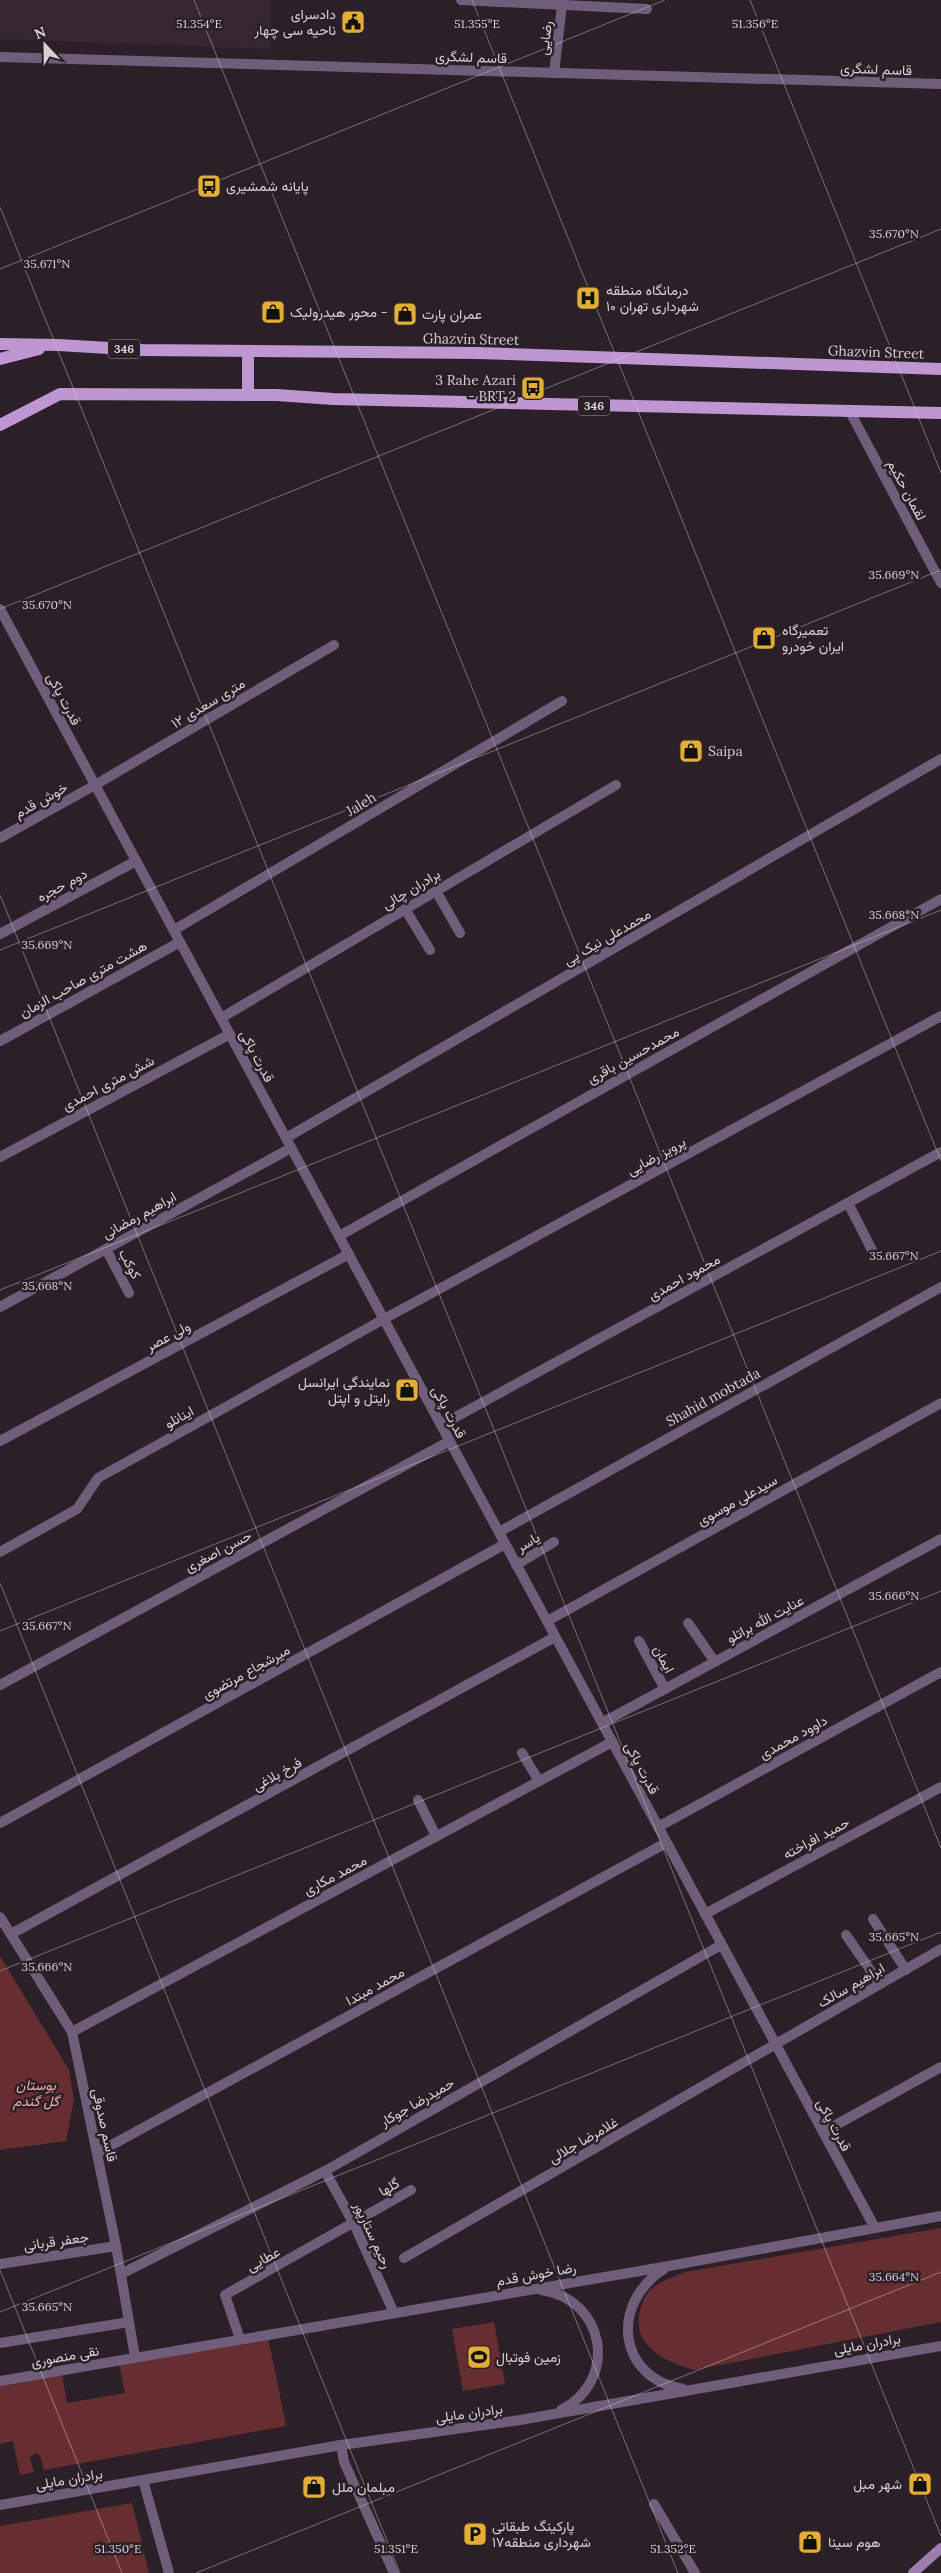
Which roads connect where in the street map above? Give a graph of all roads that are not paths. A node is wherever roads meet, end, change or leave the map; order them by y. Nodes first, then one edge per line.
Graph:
1 (461, 0) edge
2 (562, 5) junction
3 (648, 9) dead end
4 (0, 57) edge
5 (554, 73) junction
6 (941, 84) edge
7 (0, 344) edge
8 (58, 345) junction
9 (248, 352) junction
10 (0, 359) edge
11 (941, 369) edge
12 (248, 395) junction
13 (849, 410) junction
14 (0, 413) edge
15 (20, 413) junction
16 (941, 413) edge
17 (0, 425) edge
18 (941, 584) edge
19 (0, 609) edge
20 (334, 644) dead end
21 (562, 701) dead end
22 (941, 759) edge
23 (616, 784) dead end
24 (95, 785) junction
25 (0, 838) edge
26 (136, 861) junction
27 (436, 891) junction
28 (941, 899) edge
29 (404, 909) junction
30 (174, 930) junction
31 (460, 933) dead end
32 (0, 934) edge
33 (180, 942) junction
34 (430, 950) dead end
35 (941, 1016) edge
36 (221, 1018) junction
37 (230, 1034) junction
38 (0, 1041) edge
39 (288, 1143) junction
40 (941, 1152) edge
41 (0, 1157) edge
42 (848, 1203) junction
43 (339, 1236) junction
44 (106, 1249) junction
45 (349, 1254) junction
46 (874, 1254) dead end
47 (941, 1286) edge
48 (129, 1293) dead end
49 (0, 1307) edge
50 (384, 1319) junction
51 (941, 1403) edge
52 (441, 1425) junction
53 (0, 1441) edge
54 (450, 1442) junction
55 (499, 1532) junction
56 (941, 1539) edge
57 (554, 1542) dead end
58 (505, 1544) junction
59 (0, 1552) edge
60 (516, 1565) junction
61 (547, 1621) junction
62 (688, 1623) dead end
63 (555, 1637) junction
64 (639, 1641) dead end
65 (715, 1662) junction
66 (941, 1672) edge
67 (0, 1685) edge
68 (665, 1689) junction
69 (602, 1723) junction
70 (612, 1742) junction
71 (522, 1753) dead end
72 (539, 1781) junction
73 (941, 1787) edge
74 (418, 1800) dead end
75 (0, 1823) edge
76 (658, 1827) junction
77 (436, 1836) junction
78 (666, 1843) junction
79 (705, 1914) junction
80 (0, 1917) edge
81 (873, 1918) dead end
82 (11, 1934) junction
83 (846, 1935) dead end
84 (722, 1945) junction
85 (941, 1949) edge
86 (906, 1970) junction
87 (880, 1984) junction
88 (72, 2032) junction
89 (776, 2045) junction
90 (941, 2067) edge
91 (823, 2132) junction
92 (97, 2153) junction
93 (324, 2171) junction
94 (411, 2190) dead end
95 (941, 2216) edge
96 (354, 2224) junction
97 (875, 2228) junction
98 (116, 2246) junction
99 (404, 2258) dead end
100 (0, 2264) edge
101 (669, 2266) junction
102 (121, 2274) junction
103 (528, 2290) junction
104 (394, 2313) junction
105 (129, 2322) junction
106 (240, 2339) junction
107 (0, 2343) edge
108 (941, 2346) edge
109 (135, 2357) junction
110 (0, 2381) edge
111 (687, 2390) junction
112 (541, 2416) junction
113 (341, 2445) junction
114 (143, 2480) junction
115 (654, 2504) dead end
116 (0, 2505) edge
117 (941, 2548) edge
118 (168, 2573) edge
119 (394, 2573) edge
120 (695, 2573) edge
121 (913, 2573) edge

1 - 2 street, رضایی
2 - 3 street, رضایی
2 - 5 street, رضایی
4 - 5 street, قاسم لشگری
5 - 6 street, قاسم لشگری
7 - 8 main road, Ghazvin Street / 346
8 - 9 main road, Ghazvin Street / 346
8 - 10 main road
9 - 11 main road, Ghazvin Street / 346
9 - 12 main road
12 - 13 main road, 346
12 - 15 main road, 346
13 - 16 main road, 346
13 - 18 street, لقمان حکیم
14 - 15 main road
15 - 17 main road
19 - 24 street, قدرت پاکی
20 - 24 street, ۱۲ متری سعدی
21 - 30 street, Jaleh
22 - 39 street, محمدعلی نیک پی
23 - 27 street, برادران چالی
24 - 25 street, خوش قدم
24 - 26 street, قدرت پاکی
26 - 30 street, قدرت پاکی
26 - 32 street, دوم حجره
27 - 29 street, برادران چالی
27 - 31 street
28 - 43 street, محمدحسین باقری
29 - 34 street
29 - 36 street, برادران چالی
30 - 33 street, قدرت پاکی
33 - 36 street, قدرت پاکی
33 - 38 street, هشت متری صاحب الزمان
35 - 50 street, پرویز رضایی
36 - 37 street, قدرت پاکی
37 - 39 street, قدرت پاکی
37 - 41 street, شش متری احمدی
39 - 43 street, قدرت پاکی
39 - 44 street, ابراهیم رمضانی
40 - 42 street, محمود احمدی
42 - 46 street
42 - 52 street, محمود احمدی
43 - 45 street, قدرت پاکی
44 - 48 street, کوکب
44 - 49 street, ابراهیم رمضانی
45 - 50 street, قدرت پاکی
45 - 53 street, ولی عصر
47 - 55 street, Shahid mobtada
50 - 52 street, قدرت پاکی
50 - 59 street, اینانلو
51 - 61 street, سیدعلی موسوی
52 - 54 street, قدرت پاکی
54 - 55 street, قدرت پاکی
54 - 67 street, حسن اصغری
55 - 58 street, قدرت پاکی
56 - 65 street, عنایت الله براتلو
57 - 60 street, یاسر
58 - 60 street, قدرت پاکی
58 - 75 street, میرشجاع مرتضوی
60 - 61 street, قدرت پاکی
61 - 63 street, قدرت پاکی
62 - 65 street
63 - 69 street, قدرت پاکی
63 - 82 street, فرخ بلاغی
64 - 68 street, ایمان
65 - 68 street, عنایت الله براتلو
66 - 76 street, داوود محمدی
68 - 69 street, عنایت الله براتلو
69 - 70 street, قدرت پاکی
70 - 72 street, محمد مکاری
70 - 76 street, قدرت پاکی
71 - 72 street
72 - 77 street, محمد مکاری
73 - 79 street, حمید افراخته
74 - 77 street
76 - 78 street, قدرت پاکی
77 - 88 street, محمد مکاری
78 - 79 street, قدرت پاکی
78 - 92 street, محمد مبتدا
79 - 84 street, قدرت پاکی
80 - 82 street, قاسم صدوقی
81 - 86 street
82 - 88 street, قاسم صدوقی
83 - 87 street
84 - 89 street, قدرت پاکی
84 - 93 street, حمیدرضا جوکار
85 - 86 street, ابراهیم سالک
86 - 87 street, ابراهیم سالک
87 - 89 street, ابراهیم سالک
88 - 92 street, قاسم صدوقی
89 - 91 street, قدرت پاکی
89 - 99 street, غلامرضا جلالی
90 - 91 street
91 - 97 street, قدرت پاکی
92 - 98 street, قاسم صدوقی
93 - 96 street, رحیم ستارپور
93 - 102 street, حمیدرضا جوکار
94 - 96 street, گلها
95 - 97 street, رضا خوش قدم
96 - 104 street, رحیم ستارپور
96 - 106 street, عطایی
97 - 101 street, رضا خوش قدم
98 - 100 street, جعفر قربانی
98 - 102 street, قاسم صدوقی
101 - 103 street, رضا خوش قدم
101 - 111 street
102 - 105 street, قاسم صدوقی
103 - 104 street, رضا خوش قدم
103 - 112 street
104 - 106 street, رضا خوش قدم
105 - 107 street
105 - 109 street, قاسم صدوقی
106 - 109 street, رضا خوش قدم
108 - 111 street, برادران مایلی
109 - 110 street, نقی منصوری
111 - 112 street, برادران مایلی
112 - 113 street, برادران مایلی
113 - 114 street, برادران مایلی
113 - 119 street
114 - 116 street, برادران مایلی
114 - 118 street
115 - 120 street
117 - 121 main road

